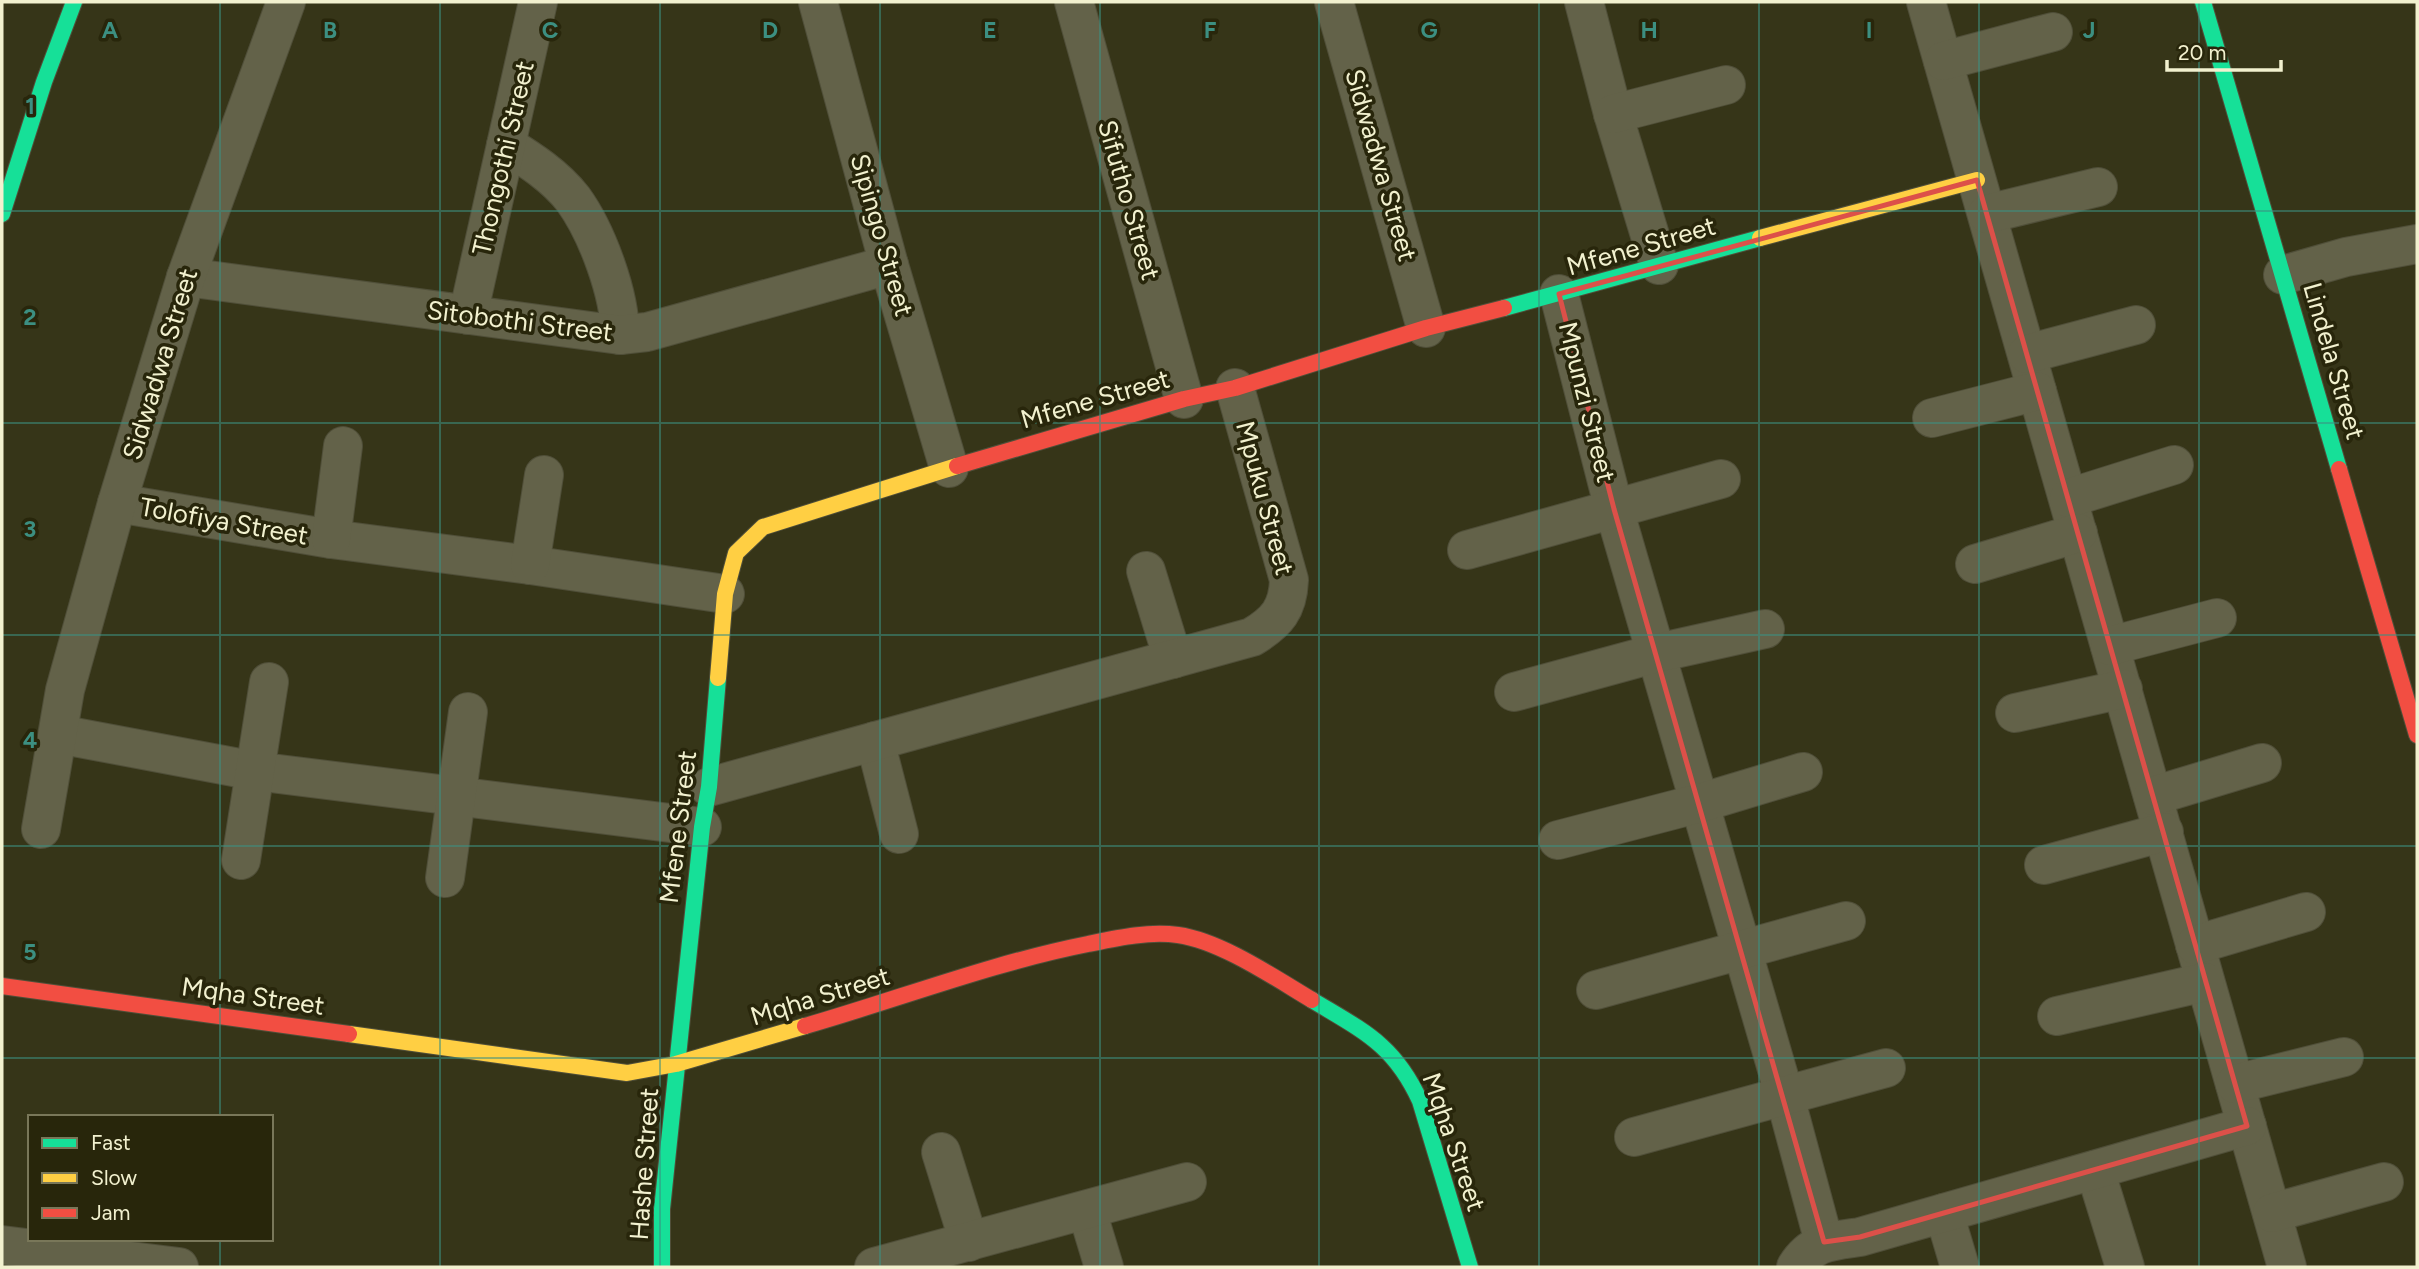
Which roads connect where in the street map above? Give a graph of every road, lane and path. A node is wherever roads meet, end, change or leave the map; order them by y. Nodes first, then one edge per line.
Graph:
1 (74, 2) edge
2 (286, 2) edge
3 (538, 2) edge
4 (818, 2) edge
5 (1074, 2) edge
6 (1334, 2) edge
7 (1584, 2) edge
8 (1926, 2) edge
9 (2203, 2) edge
10 (2053, 33) dead end
11 (1943, 61) junction
12 (1726, 85) dead end
13 (1613, 114) junction
14 (506, 145) junction
15 (2098, 187) dead end
16 (1982, 197) junction
17 (2, 214) edge
18 (2417, 244) edge
19 (889, 265) junction
20 (1658, 265) junction
21 (2283, 275) junction
22 (186, 278) junction
23 (1559, 294) junction
24 (468, 315) junction
25 (2136, 325) dead end
26 (1426, 328) junction
27 (620, 335) junction
28 (2026, 354) junction
29 (1235, 388) junction
30 (2037, 391) junction
31 (1184, 399) junction
32 (1933, 418) dead end
33 (343, 446) dead end
34 (2174, 465) dead end
35 (949, 468) junction
36 (544, 475) dead end
37 (1721, 480) dead end
38 (117, 503) junction
39 (1614, 509) junction
40 (2073, 516) junction
41 (331, 539) junction
42 (1467, 550) dead end
43 (1975, 564) dead end
44 (530, 565) junction
45 (1146, 571) dead end
46 (725, 594) junction
47 (2217, 618) dead end
48 (1765, 629) dead end
49 (2110, 646) junction
50 (1657, 653) junction
51 (1173, 659) junction
52 (269, 682) dead end
53 (2123, 689) junction
54 (1514, 692) dead end
55 (468, 712) dead end
56 (2015, 713) dead end
57 (58, 734) junction
58 (2417, 735) edge
59 (875, 741) junction
60 (2262, 763) dead end
61 (255, 771) junction
62 (1803, 772) dead end
63 (709, 787) junction
64 (456, 796) junction
65 (1700, 803) junction
66 (2158, 814) junction
67 (702, 827) junction
68 (41, 829) dead end
69 (899, 835) dead end
70 (1558, 840) dead end
71 (241, 860) dead end
72 (2044, 865) dead end
73 (445, 878) dead end
74 (2306, 912) dead end
75 (1846, 921) dead end
76 (2195, 945) junction
77 (1742, 949) junction
78 (2205, 982) junction
79 (2, 986) edge
80 (1596, 990) dead end
81 (2057, 1016) dead end
82 (2344, 1057) dead end
83 (676, 1065) junction
84 (1886, 1068) dead end
85 (2235, 1084) junction
86 (1785, 1097) junction
87 (2247, 1126) junction
88 (1634, 1137) dead end
89 (941, 1152) dead end
90 (2095, 1170) junction
91 (1187, 1182) dead end
92 (2384, 1182) dead end
93 (1087, 1211) junction
94 (1944, 1213) junction
95 (2272, 1213) junction
96 (969, 1242) junction
97 (1824, 1242) junction
98 (2, 1245) edge
99 (179, 1267) edge
100 (662, 1267) edge
101 (874, 1267) edge
102 (1104, 1267) edge
103 (1470, 1267) edge
104 (1796, 1267) edge
105 (1960, 1267) edge
106 (2125, 1267) edge
107 (2287, 1267) edge

1 - 17 street
2 - 22 street, Sidwadwa Street
3 - 14 street, Thongothi Street
4 - 19 street, Sipingo Street
5 - 31 street, Sifutho Street
6 - 26 street, Sidwadwa Street
7 - 13 street
8 - 11 street
9 - 21 street, Lindela Street
10 - 11 street
11 - 16 street
12 - 13 street
13 - 20 street
14 - 24 street, Thongothi Street
14 - 27 street
15 - 16 street
16 - 20 street, Mfene Street
16 - 28 street
18 - 21 street
19 - 27 street, Sitobothi Street
19 - 35 street, Sipingo Street
20 - 23 street, Mfene Street
21 - 58 street, Lindela Street
22 - 24 street, Sitobothi Street
22 - 38 street, Sidwadwa Street
23 - 26 street, Mfene Street
23 - 39 street, Mpunzi Street
24 - 27 street, Sitobothi Street
25 - 28 street
26 - 29 street, Mfene Street
28 - 30 street
29 - 31 street, Mfene Street
29 - 51 street, Mpuku Street
30 - 32 street
30 - 40 street
31 - 35 street, Mfene Street
33 - 41 street, Tolofiya Street
34 - 40 street
35 - 46 street, Mfene Street
36 - 44 street
37 - 39 street, Mpunzi Street
38 - 41 street, Tolofiya Street
38 - 57 street, Sidwadwa Street
39 - 42 street, Mpunzi Street
39 - 50 street, Mpunzi Street
40 - 43 street
40 - 49 street
41 - 44 street, Tolofiya Street
44 - 46 street, Tolofiya Street
45 - 51 street
46 - 63 street, Mfene Street
47 - 49 street
48 - 50 street
49 - 53 street
50 - 54 street
50 - 65 street, Mpunzi Street
51 - 59 street, Mpuku Street
52 - 61 street
53 - 56 street
53 - 66 street
55 - 64 street
57 - 61 street
57 - 68 street, Sidwadwa Street
59 - 63 street, Mpuku Street
59 - 69 street
60 - 66 street
61 - 64 street
61 - 71 street
62 - 65 street
63 - 67 street, Mfene Street
64 - 67 street
64 - 73 street
65 - 70 street
65 - 77 street, Mpunzi Street
66 - 72 street
66 - 76 street
67 - 83 street, Mfene Street
74 - 76 street
75 - 77 street
76 - 78 street
77 - 80 street
77 - 86 street, Mpunzi Street
78 - 81 street
78 - 85 street
79 - 83 street, Mqha Street
82 - 85 street
83 - 100 street, Hashe Street
83 - 103 street, Mqha Street
84 - 86 street
85 - 87 street
86 - 88 street
86 - 97 street, Mpunzi Street
87 - 90 street
87 - 95 street
89 - 96 street
90 - 94 street
90 - 106 street
91 - 93 street
92 - 95 street
93 - 96 street
93 - 102 street
94 - 97 street
94 - 105 street
95 - 107 street
96 - 101 street
97 - 104 street
98 - 99 street

